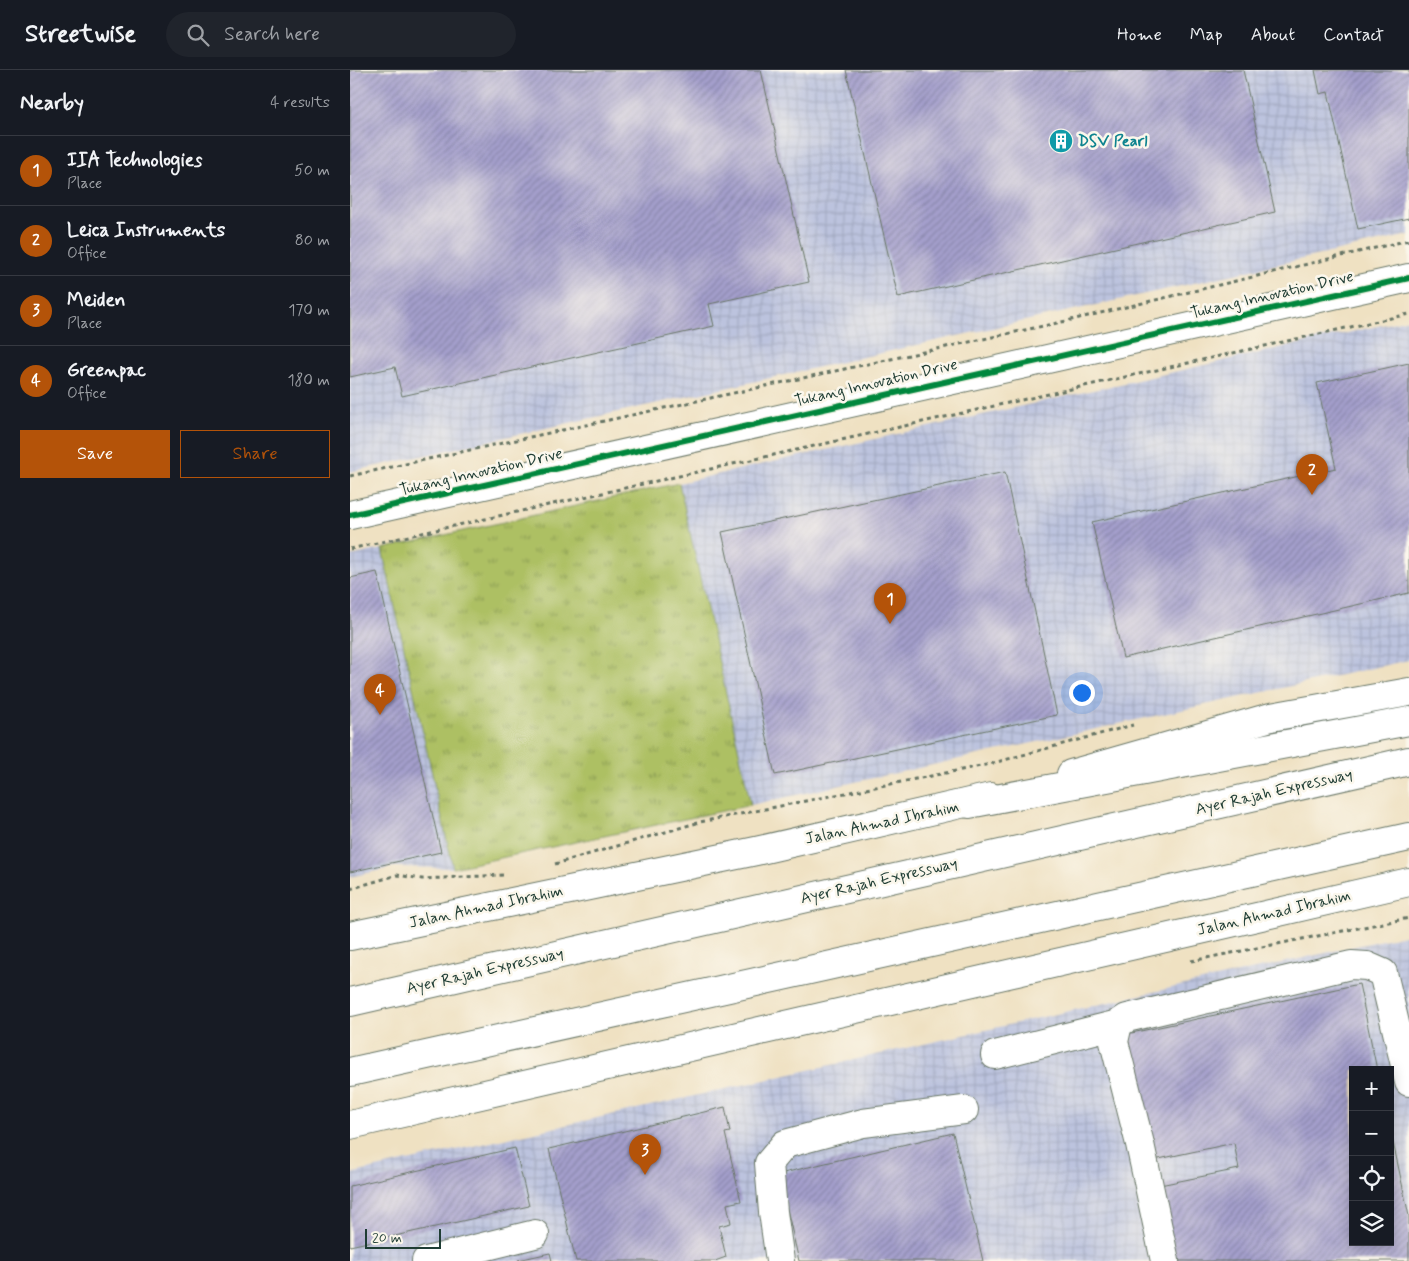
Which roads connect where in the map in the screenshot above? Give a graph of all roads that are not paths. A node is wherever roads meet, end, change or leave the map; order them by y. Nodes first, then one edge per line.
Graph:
1 (1409, 278) edge
2 (350, 515) edge
3 (1409, 692) edge
4 (1409, 721) edge
5 (1409, 761) edge
6 (969, 804) junction
7 (1409, 838) edge
8 (1409, 882) edge
9 (350, 936) edge
10 (350, 1002) edge
11 (1118, 1024) junction
12 (995, 1055) dead end
13 (350, 1072) edge
14 (1409, 1082) edge
15 (964, 1110) dead end
16 (350, 1124) edge
17 (535, 1234) dead end
18 (426, 1261) edge
19 (780, 1261) edge
20 (1165, 1261) edge

1 - 2 main road, Tukang Innovation Drive
3 - 6 main road, Jalan Ahmad Ibrahim
4 - 6 main road
5 - 10 main road, Ayer Rajah Expressway
6 - 9 main road, Jalan Ahmad Ibrahim
7 - 13 main road
8 - 16 main road, Jalan Ahmad Ibrahim
11 - 12 main road
11 - 14 main road
11 - 20 main road
15 - 19 main road
17 - 18 main road

